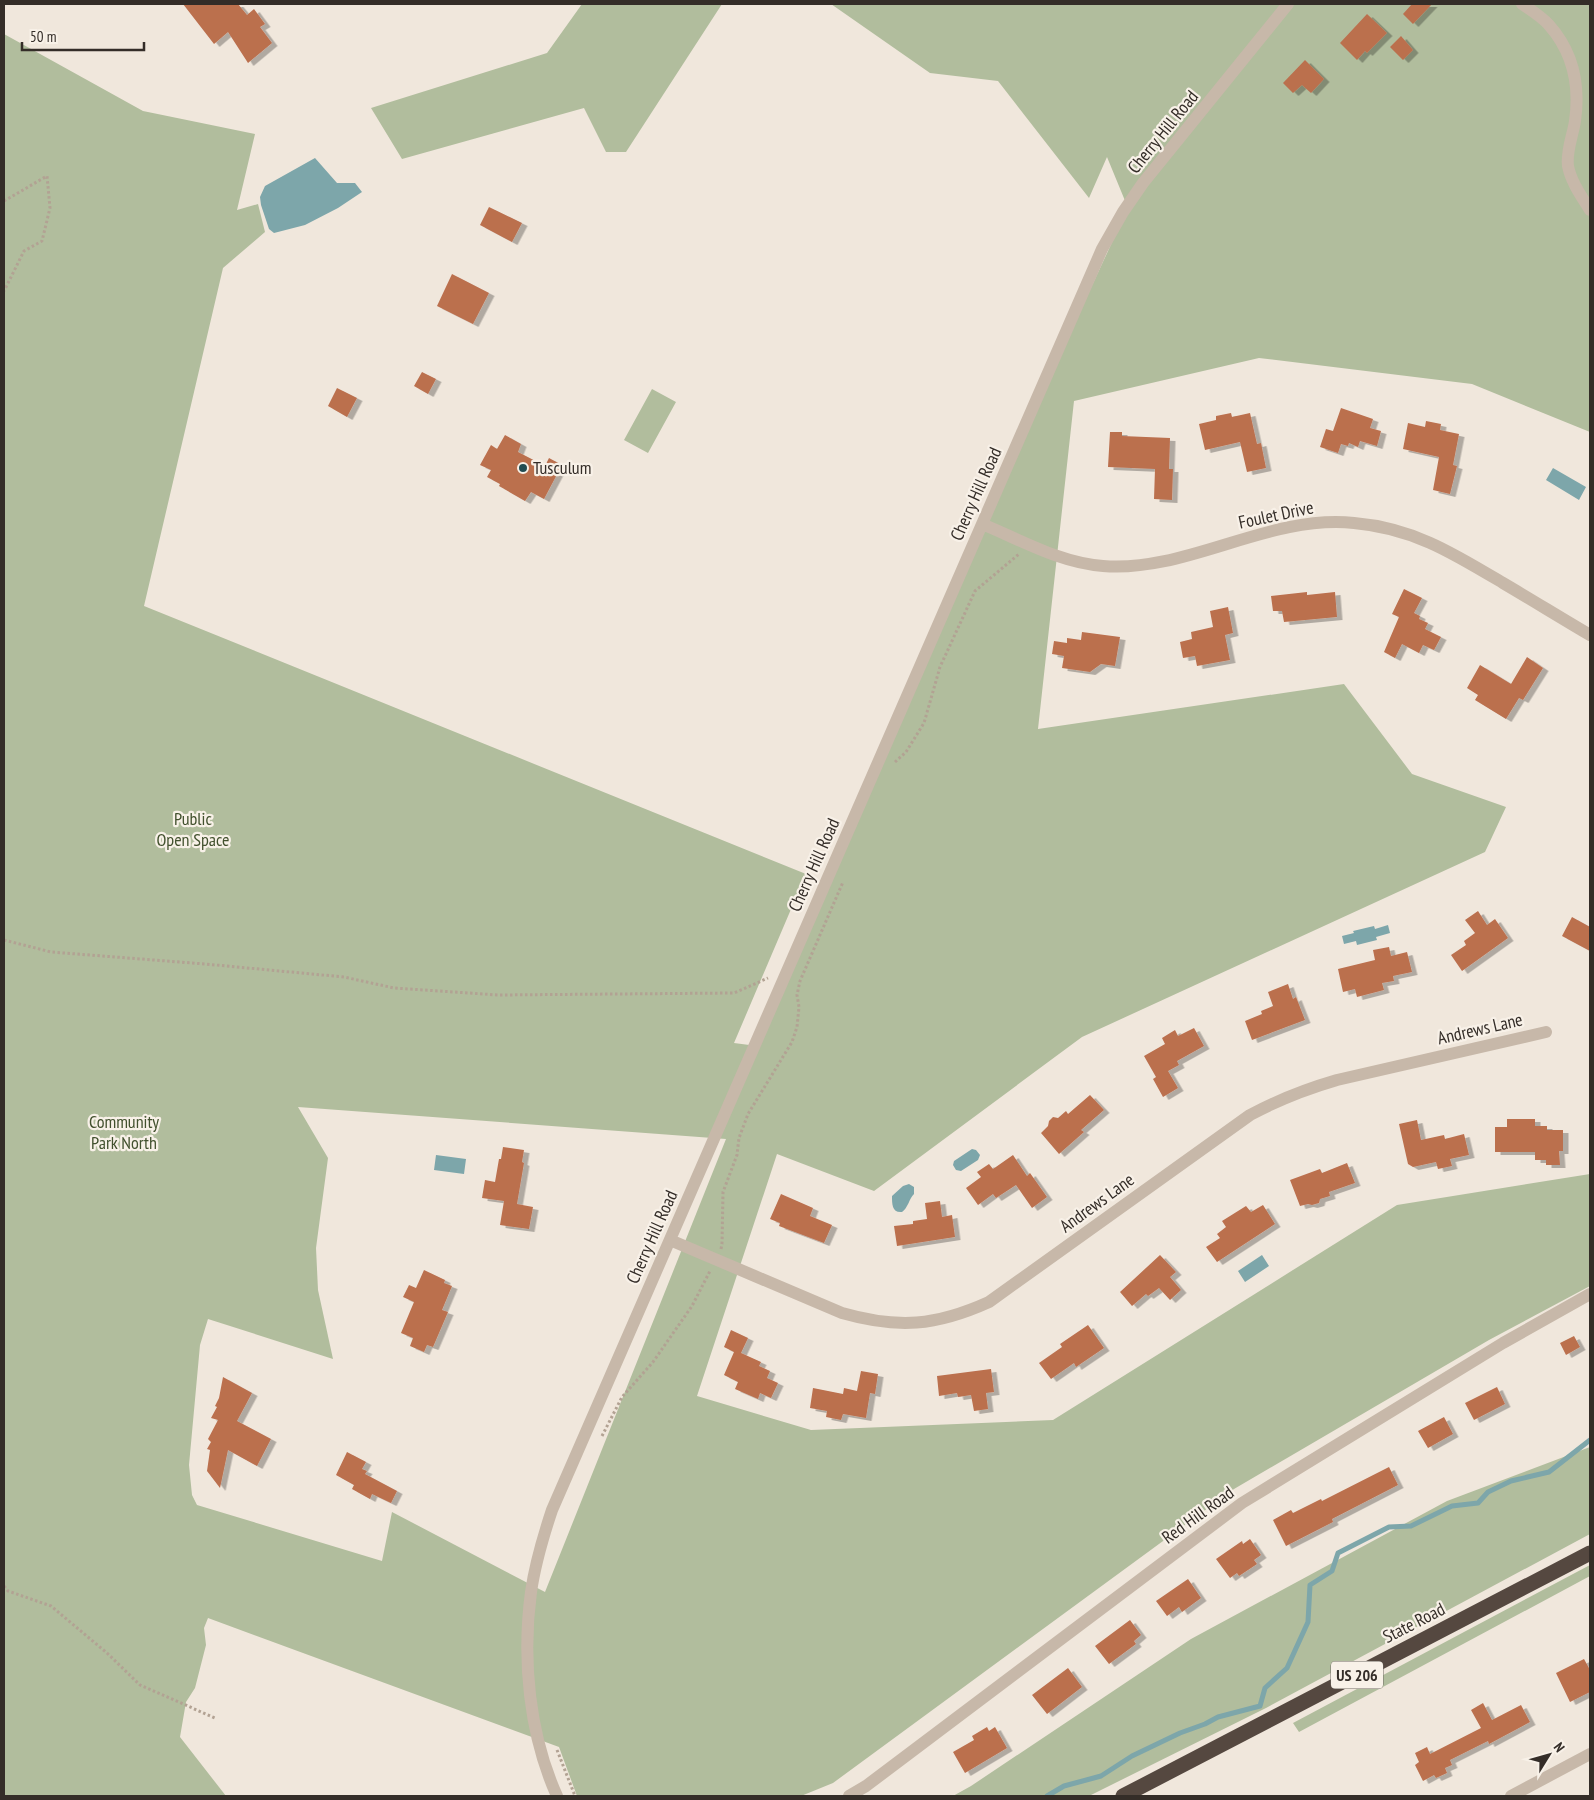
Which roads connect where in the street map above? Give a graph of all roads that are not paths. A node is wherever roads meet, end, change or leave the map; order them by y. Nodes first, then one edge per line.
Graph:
1 (1288, 4) edge
2 (1522, 4) edge
3 (1590, 210) edge
4 (982, 524) junction
5 (1590, 635) edge
6 (1546, 1032) dead end
7 (670, 1240) junction
8 (1590, 1294) edge
9 (1590, 1553) edge
10 (1590, 1754) edge
11 (557, 1796) edge
12 (849, 1796) edge
13 (1123, 1796) edge
14 (1511, 1796) edge

1 - 4 street, Cherry Hill Road
2 - 3 street
4 - 5 street, Foulet Drive
4 - 7 street, Cherry Hill Road
6 - 7 street, Andrews Lane
7 - 11 street, Cherry Hill Road
8 - 12 street, Red Hill Road
9 - 13 highway, State Road / US 206
10 - 14 street

